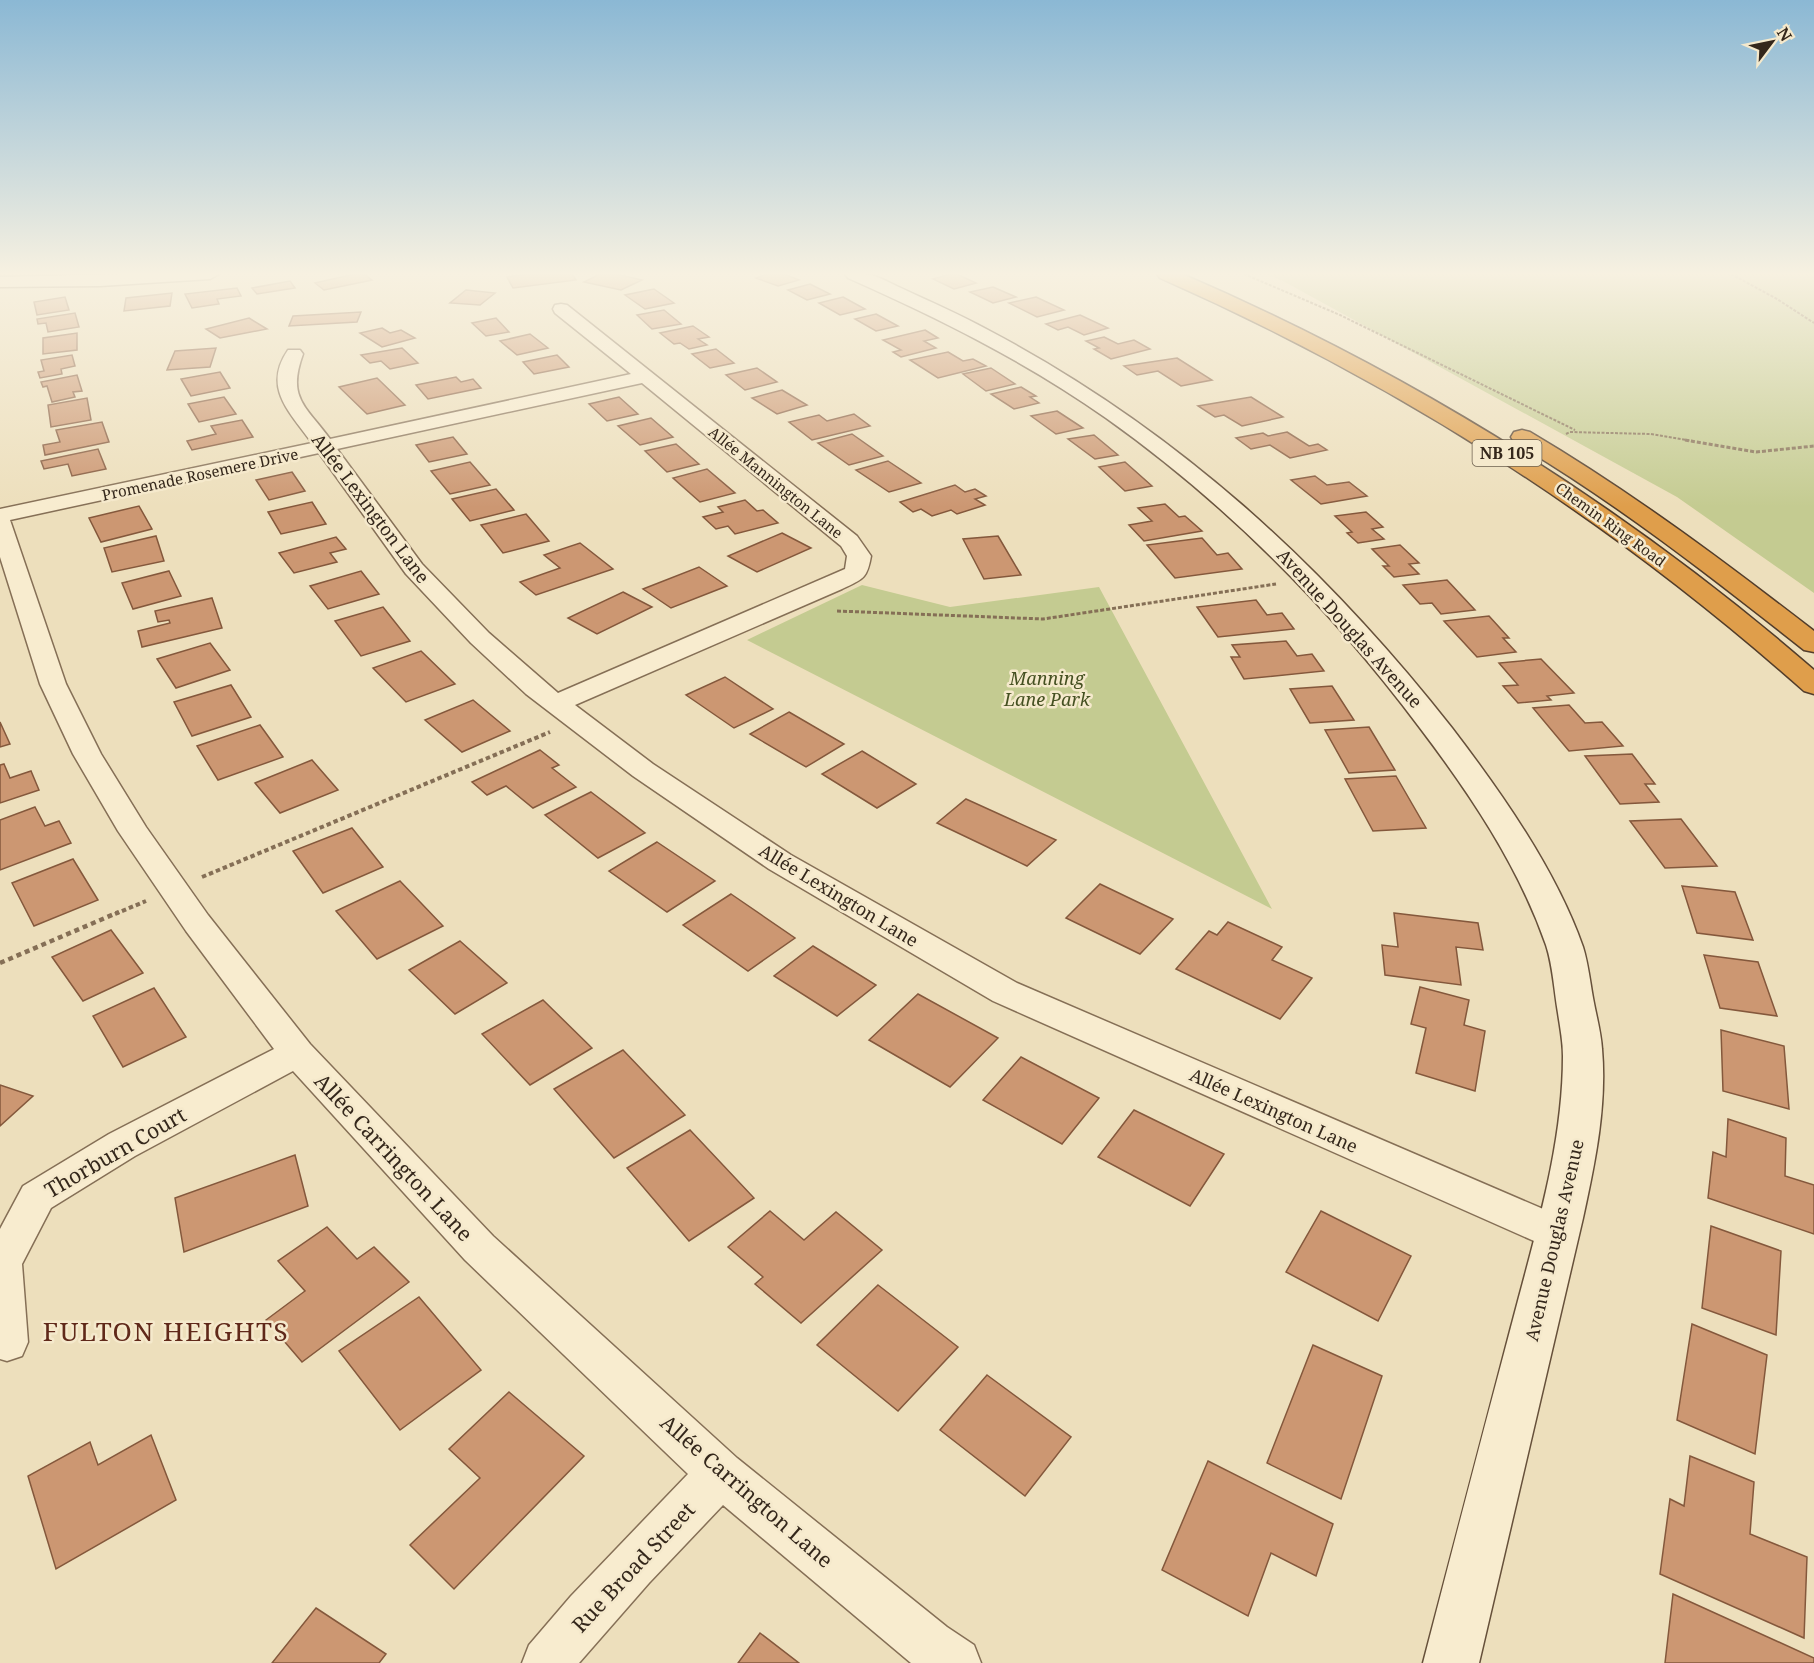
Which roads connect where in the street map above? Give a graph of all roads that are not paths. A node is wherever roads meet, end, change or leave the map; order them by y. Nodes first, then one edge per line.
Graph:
1 (614, 352) edge
2 (1014, 352) edge
3 (1331, 352) edge
4 (1369, 352) edge
5 (294, 354) dead end
6 (645, 377) junction
7 (324, 448) junction
8 (0, 516) edge
9 (0, 522) edge
10 (1814, 644) edge
11 (1814, 685) edge
12 (566, 712) junction
13 (297, 1053) junction
14 (1557, 1233) junction
15 (7, 1342) dead end
16 (721, 1474) junction
17 (548, 1663) edge
18 (956, 1663) edge
19 (1450, 1663) edge

1 - 6 street, Allée Mannington Lane
2 - 14 street, Avenue Douglas Avenue
3 - 11 highway, Chemin Ring Road / NB 105
4 - 10 highway, Chemin Ring Road / NB 105
5 - 7 street, Allée Lexington Lane
6 - 7 street, Promenade Rosemere Drive
6 - 12 street, Allée Mannington Lane
7 - 8 street, Promenade Rosemere Drive
7 - 12 street, Allée Lexington Lane
9 - 13 street, Allée Carrington Lane
12 - 14 street, Allée Lexington Lane
13 - 15 street, Thorburn Court
13 - 16 street, Allée Carrington Lane
14 - 19 street, Avenue Douglas Avenue
16 - 17 street, Rue Broad Street
16 - 18 street, Allée Carrington Lane

